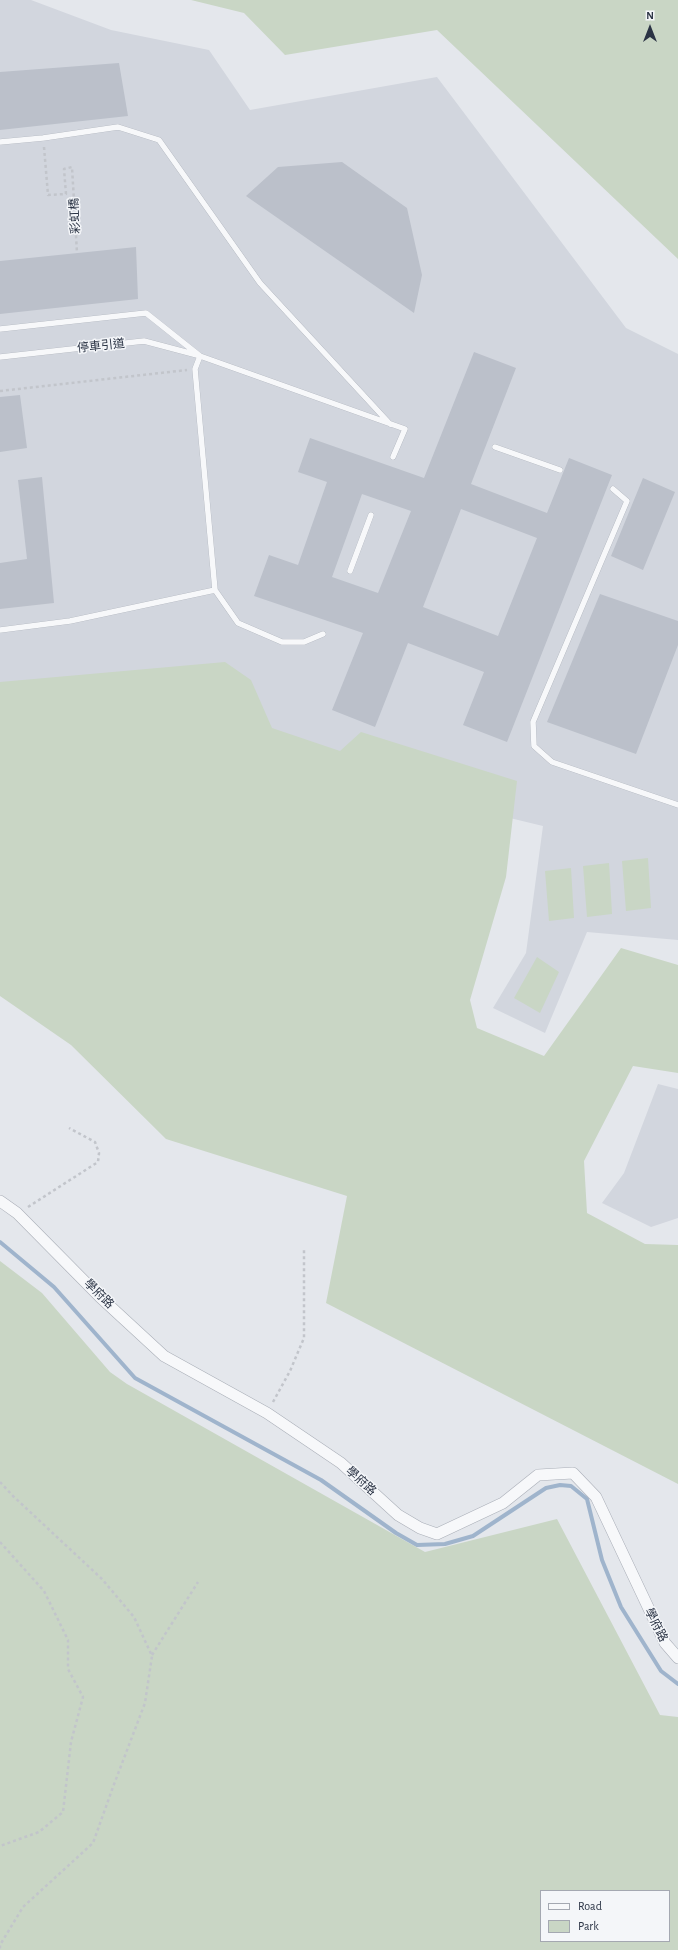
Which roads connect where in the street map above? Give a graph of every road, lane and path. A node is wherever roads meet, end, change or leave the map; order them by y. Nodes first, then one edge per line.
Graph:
1 (43, 138) junction
2 (0, 142) edge
3 (77, 253) dead end
4 (0, 329) edge
5 (200, 356) junction
6 (0, 357) edge
7 (195, 369) junction
8 (0, 391) edge
9 (392, 425) junction
10 (495, 447) dead end
11 (393, 457) dead end
12 (560, 470) dead end
13 (613, 489) dead end
14 (371, 515) dead end
15 (350, 571) dead end
16 (215, 590) junction
17 (0, 630) edge
18 (323, 634) dead end
19 (678, 805) edge
20 (69, 1128) dead end
21 (0, 1201) edge
22 (17, 1213) junction
23 (304, 1249) dead end
24 (267, 1413) junction
25 (0, 1482) edge
26 (0, 1542) edge
27 (198, 1582) dead end
28 (152, 1656) junction
29 (678, 1658) edge
30 (0, 1846) edge
31 (0, 1950) edge

1 - 2 lane
1 - 3 path, 彩虹橋
1 - 9 lane
4 - 5 lane
5 - 6 lane, 停車引道
5 - 7 lane
5 - 9 lane
7 - 8 path
7 - 16 lane
9 - 11 lane
10 - 12 lane
13 - 19 lane
14 - 15 lane
16 - 17 lane
16 - 18 lane
20 - 22 path
21 - 22 street, 學府路
22 - 24 street, 學府路
23 - 24 path
24 - 29 street, 學府路
25 - 28 path
26 - 30 path
27 - 28 path
28 - 31 path

